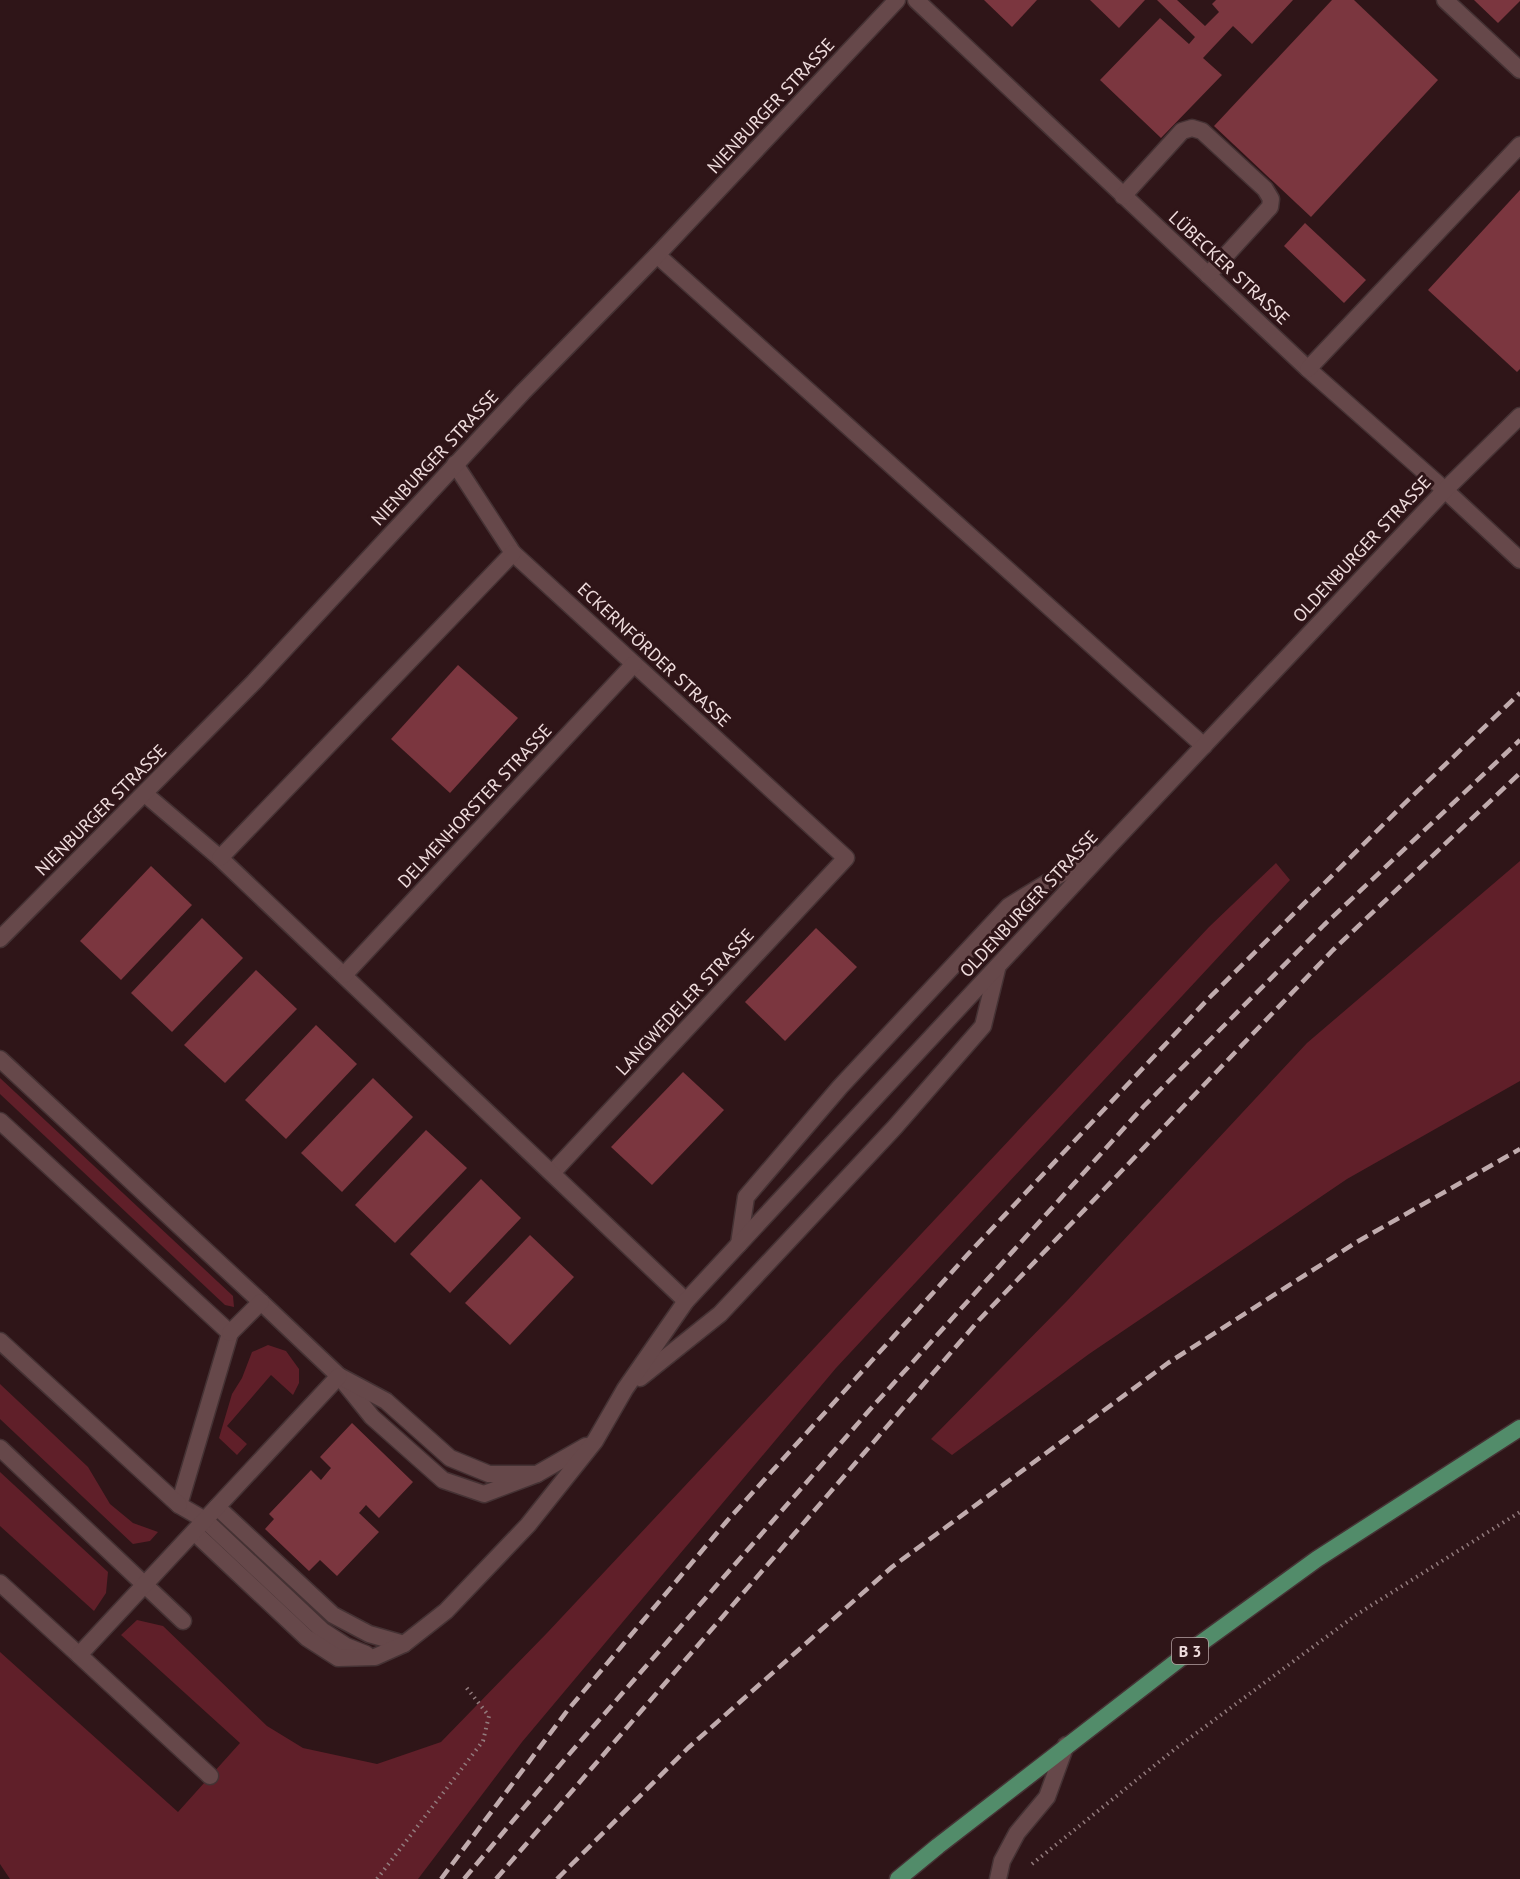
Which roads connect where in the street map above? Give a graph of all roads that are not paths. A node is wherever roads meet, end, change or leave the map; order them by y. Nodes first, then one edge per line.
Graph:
1 (897, 0) edge
2 (916, 0) edge
3 (1445, 0) edge
4 (1520, 70) edge
5 (1520, 145) edge
6 (1123, 196) junction
7 (657, 255) junction
8 (1208, 275) junction
9 (1308, 369) junction
10 (1520, 416) edge
11 (456, 464) junction
12 (1445, 490) junction
13 (513, 553) junction
14 (1520, 560) edge
15 (634, 664) junction
16 (1204, 746) junction
17 (145, 794) junction
18 (1113, 842) junction
19 (220, 858) junction
20 (846, 858) joint
21 (0, 939) edge
22 (998, 966) junction
23 (344, 975) junction
24 (0, 1059) edge
25 (0, 1121) edge
26 (552, 1173) junction
27 (739, 1244) junction
28 (686, 1301) junction
29 (261, 1302) junction
30 (230, 1333) junction
31 (0, 1341) edge
32 (339, 1376) junction
33 (625, 1389) junction
34 (1520, 1428) edge
35 (595, 1441) junction
36 (0, 1448) edge
37 (537, 1474) junction
38 (178, 1505) junction
39 (217, 1507) junction
40 (200, 1526) junction
41 (0, 1583) edge
42 (145, 1584) junction
43 (183, 1621) dead end
44 (404, 1644) junction
45 (79, 1655) junction
46 (1066, 1745) junction
47 (210, 1776) dead end
48 (898, 1879) edge
49 (998, 1879) edge

1 - 7 main road, NIENBURGER STRASSE
2 - 6 main road, LÜBECKER STRASSE
3 - 4 main road
5 - 9 main road
6 - 8 main road, LÜBECKER STRASSE
6 - 8 main road
7 - 11 main road, NIENBURGER STRASSE
7 - 16 main road
8 - 9 main road, LÜBECKER STRASSE
9 - 12 main road, LÜBECKER STRASSE
10 - 12 main road, OLDENBURGER STRASSE
11 - 13 main road, ECKERNFÖRDER STRASSE
11 - 17 main road, NIENBURGER STRASSE
12 - 14 main road, LÜBECKER STRASSE
12 - 16 main road, OLDENBURGER STRASSE
13 - 15 main road, ECKERNFÖRDER STRASSE
13 - 19 main road
15 - 20 main road, ECKERNFÖRDER STRASSE
15 - 23 main road, DELMENHORSTER STRASSE
16 - 18 main road, OLDENBURGER STRASSE
17 - 19 main road
17 - 21 main road, NIENBURGER STRASSE
18 - 22 main road, OLDENBURGER STRASSE
18 - 27 main road
19 - 23 main road
20 - 26 main road, LANGWEDELER STRASSE
22 - 27 main road, OLDENBURGER STRASSE
22 - 33 main road
23 - 26 main road
24 - 29 main road
25 - 30 main road
26 - 28 main road
27 - 28 main road, OLDENBURGER STRASSE
28 - 33 main road, OLDENBURGER STRASSE
29 - 30 main road
29 - 32 main road
30 - 38 main road
31 - 38 main road
32 - 37 main road
32 - 37 main road
32 - 39 main road
33 - 35 main road, OLDENBURGER STRASSE
34 - 46 main road, B 3
35 - 37 main road
35 - 44 main road, OLDENBURGER STRASSE
36 - 42 main road
38 - 40 main road
39 - 40 main road
39 - 44 main road
40 - 42 main road
40 - 44 main road, OLDENBURGER STRASSE
41 - 45 main road
42 - 43 main road
42 - 45 main road
45 - 47 main road
46 - 48 main road, B 3
46 - 49 main road

